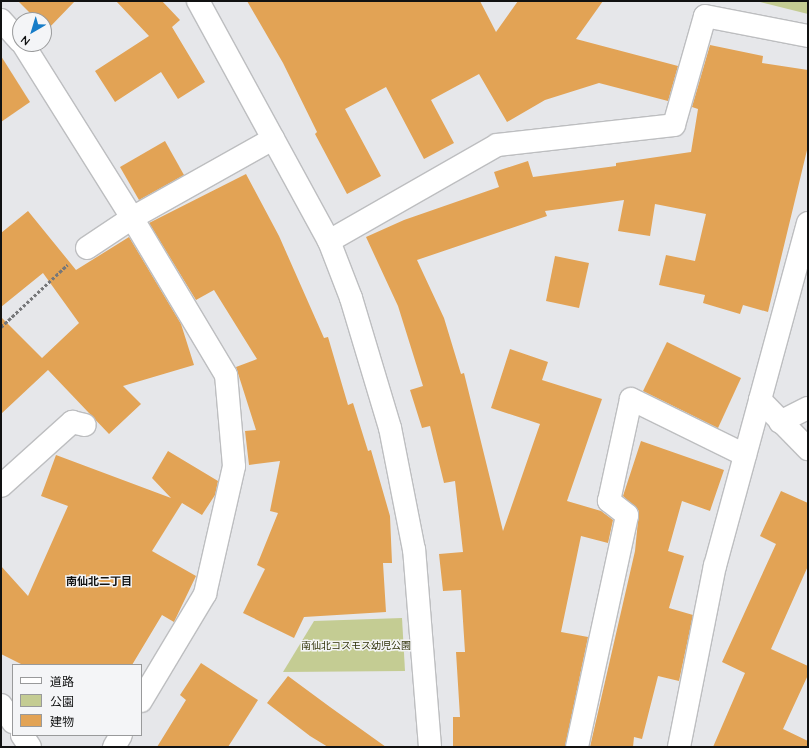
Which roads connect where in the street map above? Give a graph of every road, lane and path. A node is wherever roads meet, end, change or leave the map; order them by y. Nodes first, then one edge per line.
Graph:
1 (198, 1) edge
2 (1, 20) edge
3 (12, 32) edge
4 (808, 36) edge
5 (28, 52) edge
6 (273, 139) junction
7 (132, 218) junction
8 (808, 223) edge
9 (329, 241) junction
10 (86, 248) joint
11 (1, 326) edge
12 (760, 400) junction
13 (808, 408) edge
14 (780, 422) junction
15 (85, 425) dead end
16 (808, 449) edge
17 (745, 455) junction
18 (1, 486) edge
19 (142, 699) edge
20 (1, 705) edge
21 (12, 721) edge
22 (23, 736) edge
23 (120, 736) edge
24 (30, 747) edge
25 (114, 747) edge
26 (430, 747) edge
27 (577, 747) edge
28 (679, 747) edge

1 - 6 street
2 - 3 street
4 - 9 street
5 - 7 street
6 - 7 street
6 - 9 street
7 - 10 street
7 - 19 street
8 - 12 street
9 - 26 street
10 - 11 path
12 - 14 street
12 - 17 street
13 - 14 street
14 - 16 street
15 - 18 street
17 - 27 street
17 - 28 street
20 - 21 street
22 - 24 street
23 - 25 street

